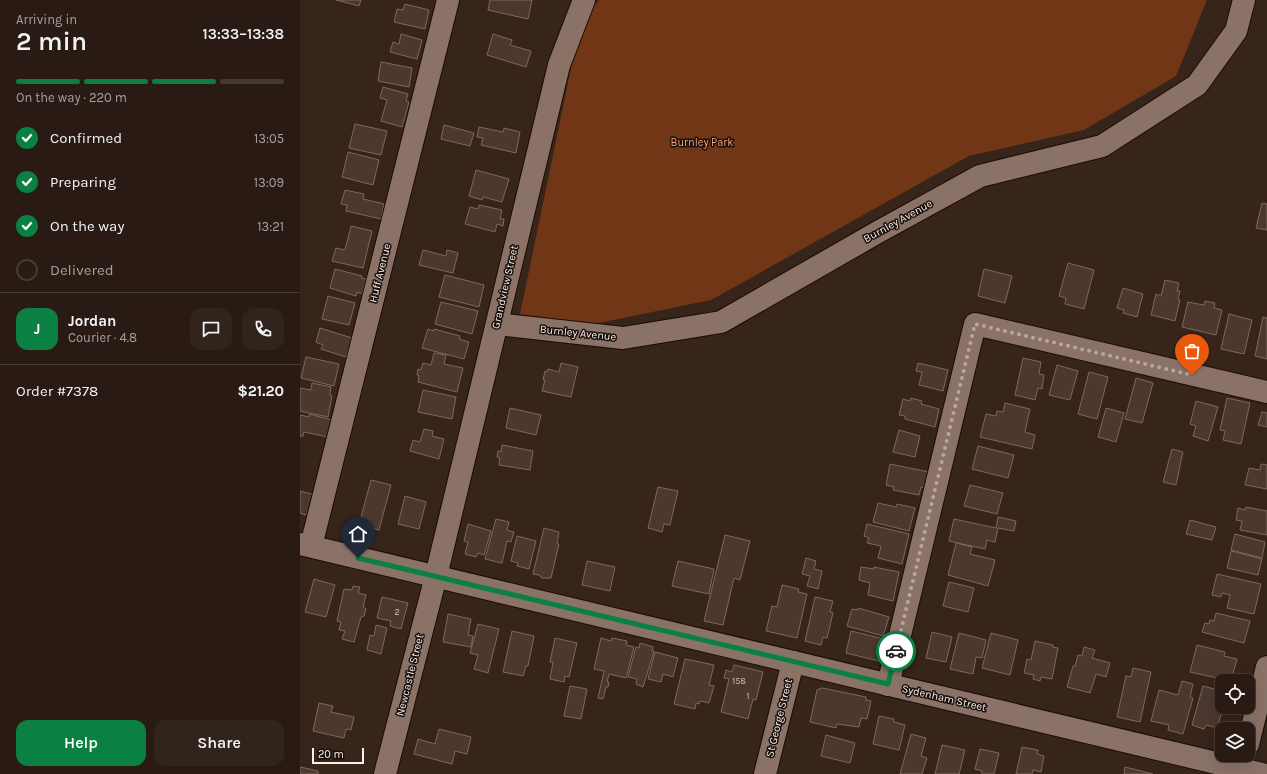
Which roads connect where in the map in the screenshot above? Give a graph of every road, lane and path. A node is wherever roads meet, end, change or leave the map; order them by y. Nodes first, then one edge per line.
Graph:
1 (448, 0) edge
2 (584, 0) edge
3 (1244, 0) edge
4 (496, 324) junction
5 (1267, 392) edge
6 (306, 545) edge
7 (436, 576) junction
8 (793, 662) junction
9 (1267, 667) edge
10 (888, 684) junction
11 (1253, 722) edge
12 (1247, 768) edge
13 (385, 774) edge
14 (765, 774) edge

1 - 6 street, Huff Avenue
2 - 4 street, Grandview Street
3 - 4 street, Burnley Avenue
4 - 7 street, Grandview Street
5 - 10 street
6 - 7 street, Sydenham Street
7 - 8 street, Sydenham Street
7 - 13 street, Newcastle Street
8 - 10 street, Sydenham Street
8 - 14 street, St George Street
9 - 11 street
10 - 12 street, Sydenham Street

